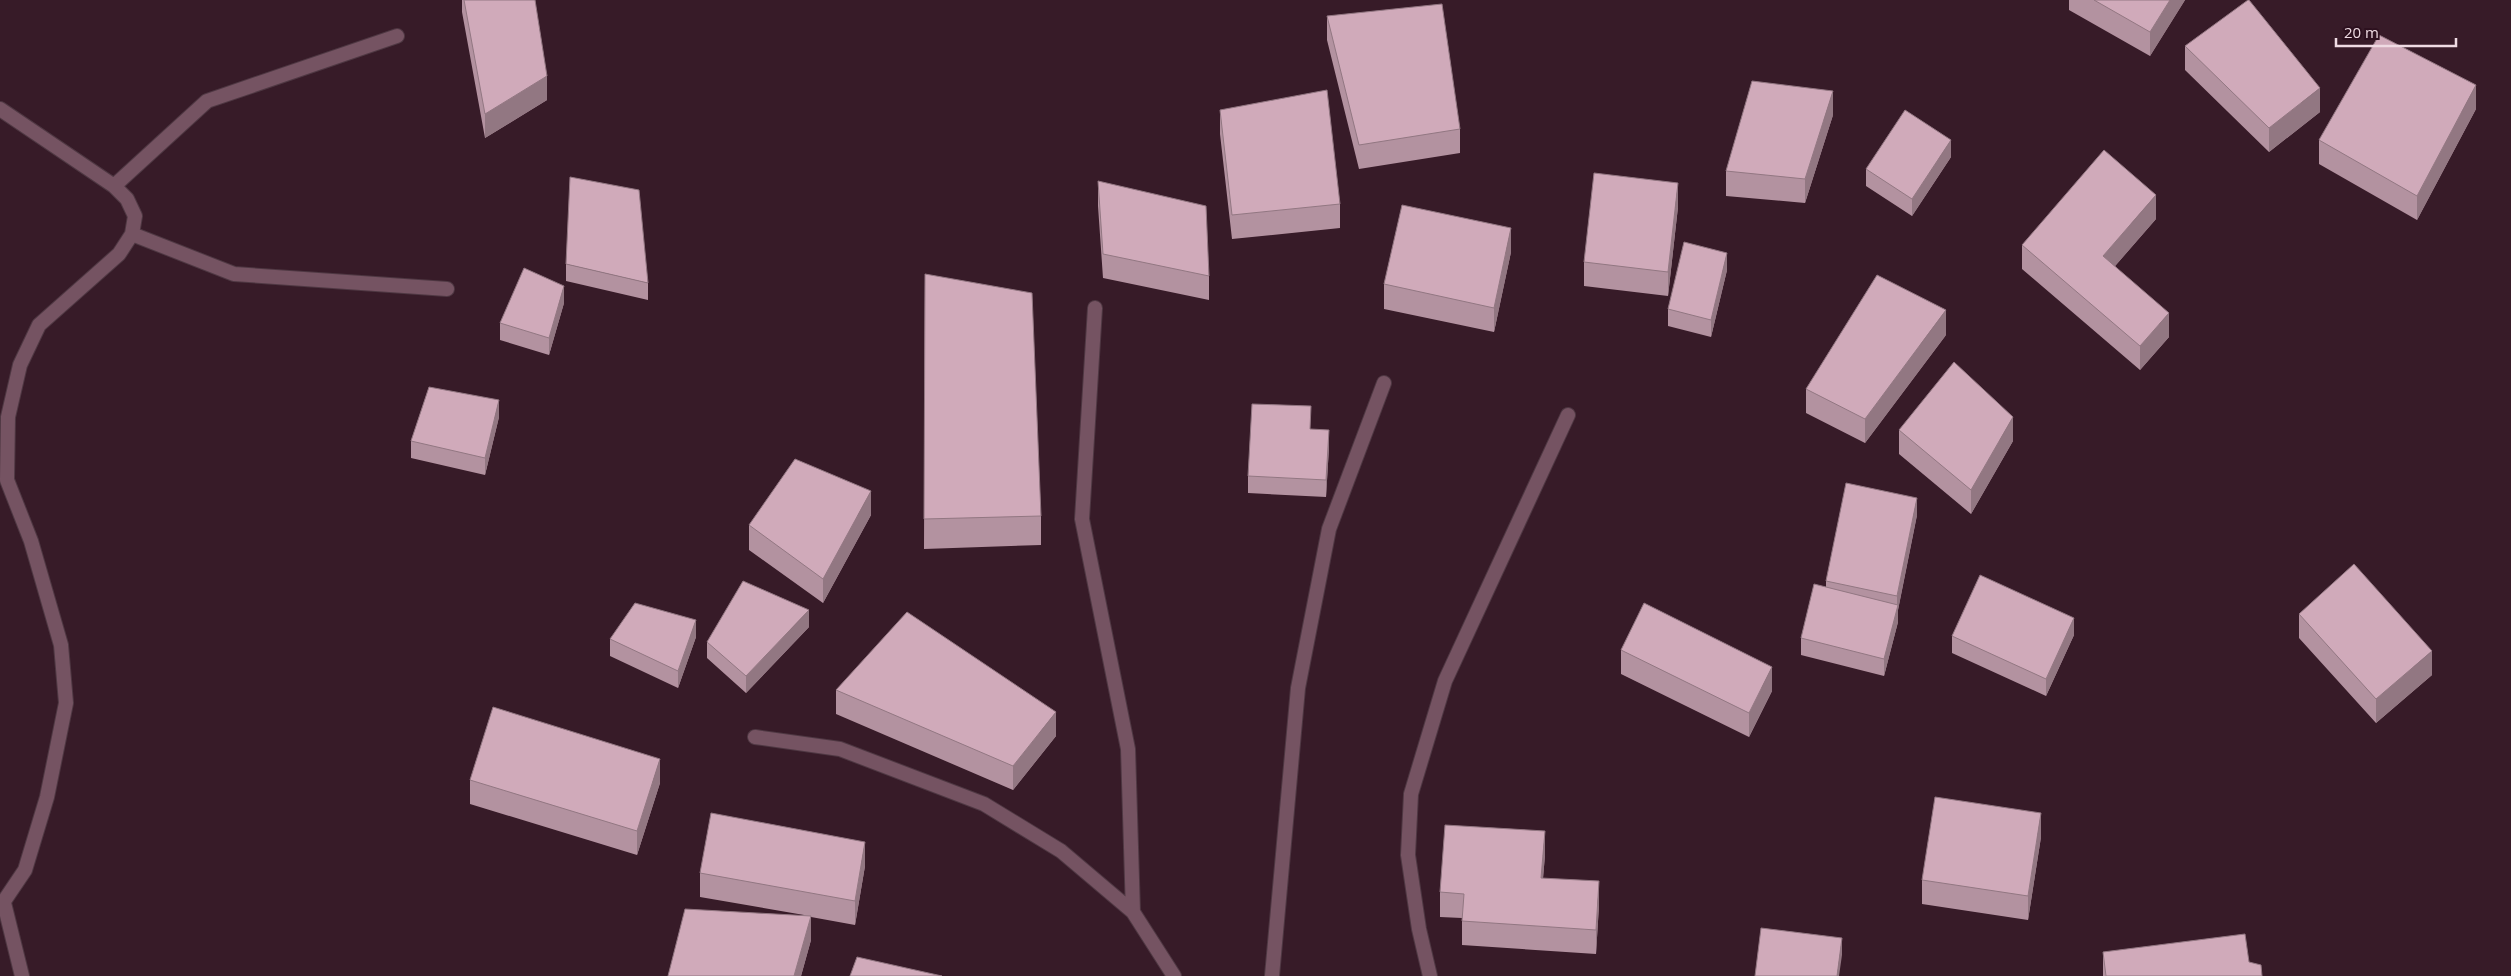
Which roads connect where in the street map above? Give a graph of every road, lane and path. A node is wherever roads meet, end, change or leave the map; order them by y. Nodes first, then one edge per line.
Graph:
1 (397, 36) dead end
2 (0, 109) edge
3 (114, 186) junction
4 (132, 234) junction
5 (447, 289) dead end
6 (1095, 308) dead end
7 (1384, 383) dead end
8 (1568, 415) dead end
9 (755, 737) dead end
10 (2, 905) edge
11 (1133, 912) junction
12 (22, 976) edge
13 (1174, 976) edge
14 (1272, 976) edge
15 (1430, 976) edge

1 - 3 street
2 - 3 street
3 - 4 street
4 - 5 street
4 - 10 street
6 - 11 street
7 - 14 street
8 - 15 street
9 - 11 street
10 - 12 street
11 - 13 street

